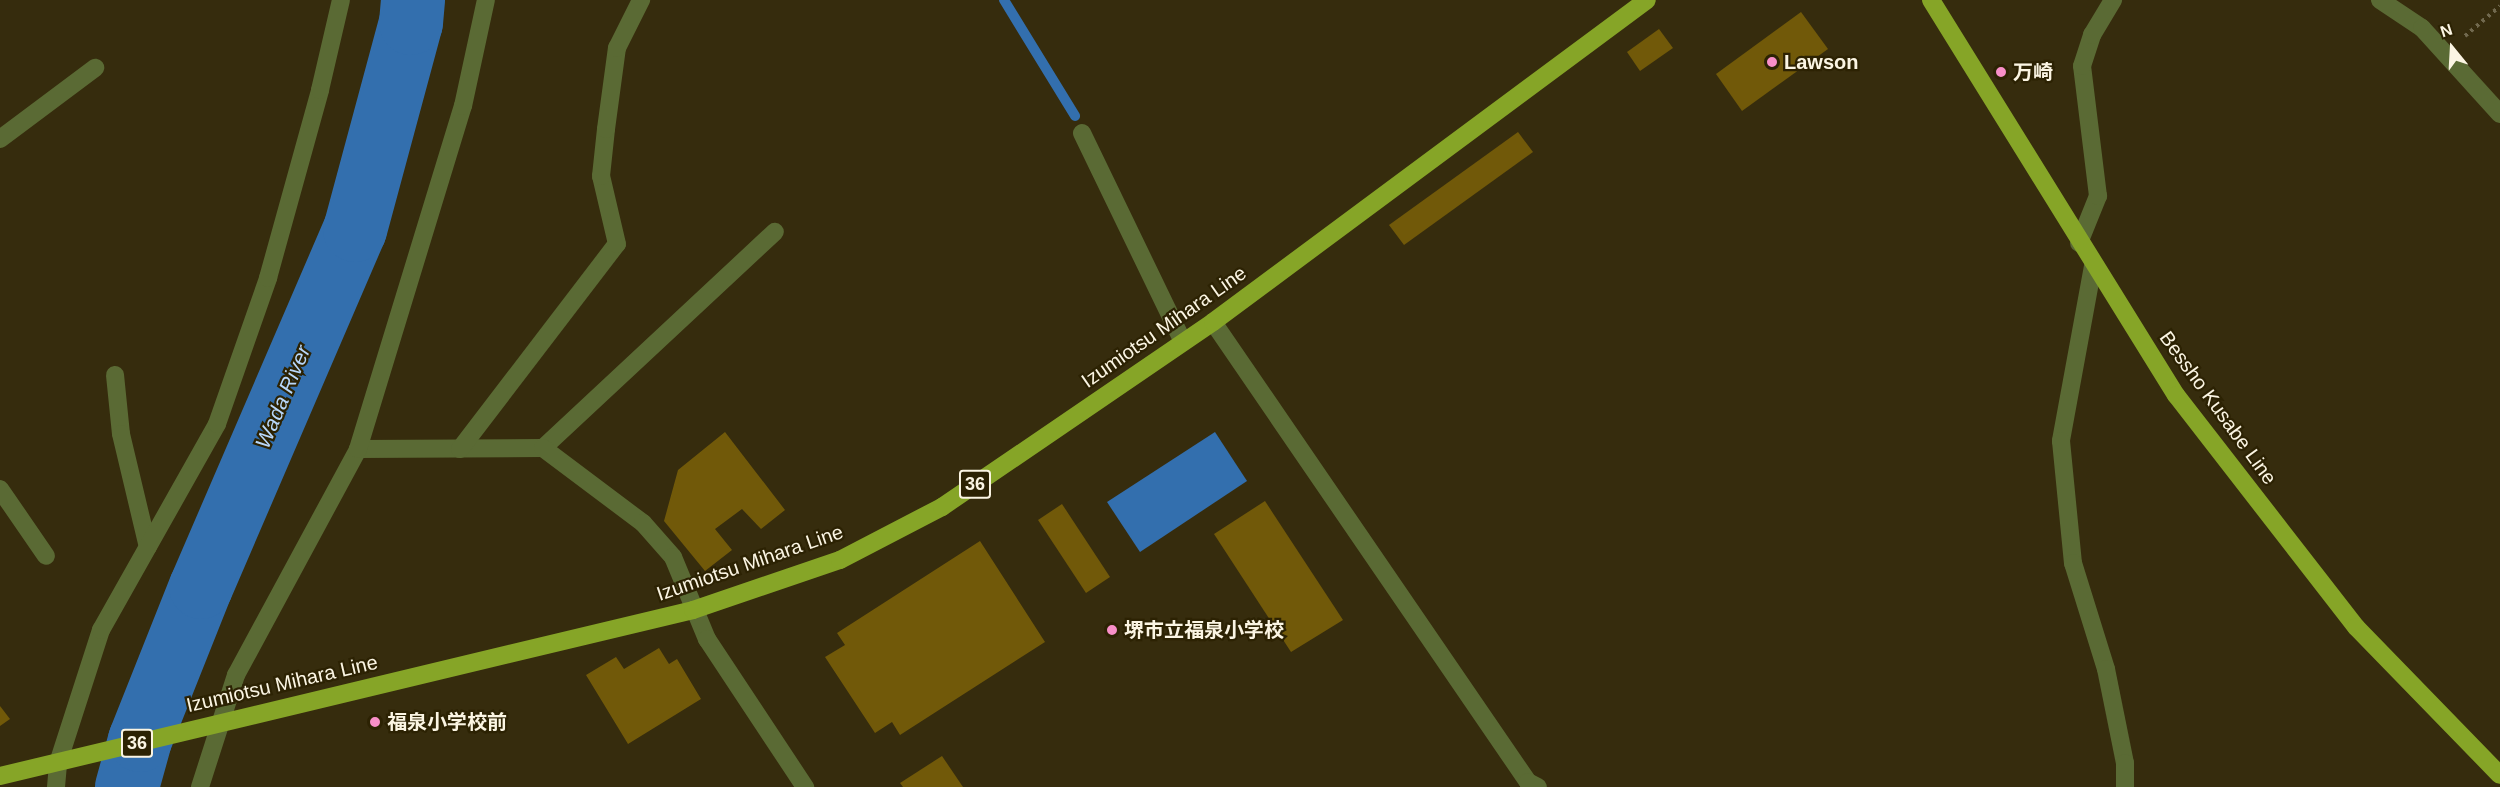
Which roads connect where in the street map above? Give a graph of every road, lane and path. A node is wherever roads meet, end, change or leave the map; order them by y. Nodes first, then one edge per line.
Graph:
1 (341, 0) edge
2 (486, 0) edge
3 (641, 0) edge
4 (1647, 0) edge
5 (1931, 0) edge
6 (2113, 0) edge
7 (2380, 0) edge
8 (2402, 5) edge
9 (2500, 6) edge
10 (2465, 36) dead end
11 (95, 68) dead end
12 (2500, 114) edge
13 (1082, 133) dead end
14 (0, 138) edge
15 (775, 232) dead end
16 (2079, 243) junction
17 (2093, 266) junction
18 (1213, 322) junction
19 (1183, 342) junction
20 (115, 375) dead end
21 (460, 448) junction
22 (543, 448) junction
23 (358, 449) junction
24 (0, 489) edge
25 (148, 547) junction
26 (46, 556) dead end
27 (693, 610) junction
28 (220, 721) junction
29 (58, 763) junction
30 (2500, 775) edge
31 (0, 776) edge
32 (56, 787) edge
33 (200, 787) edge
34 (805, 787) edge
35 (1538, 787) edge
36 (2125, 787) edge

1 - 25 street
2 - 23 street
3 - 21 street
4 - 18 main road, Izumiotsu Mihara Line / 36
5 - 16 main road, Bessho Kusabe Line
6 - 16 street
7 - 8 street
8 - 12 street
9 - 10 path
11 - 14 street
13 - 19 street
15 - 22 street
16 - 17 main road, Bessho Kusabe Line
17 - 30 main road, Bessho Kusabe Line
17 - 36 street
18 - 19 main road, Izumiotsu Mihara Line / 36
18 - 35 street
19 - 27 main road, Izumiotsu Mihara Line / 36
20 - 25 street
21 - 22 street
21 - 23 street
22 - 27 street
23 - 28 street
24 - 26 street
25 - 29 street
27 - 28 main road, Izumiotsu Mihara Line / 36
27 - 34 street
28 - 29 main road, Izumiotsu Mihara Line / 36
28 - 33 street
29 - 31 main road, Izumiotsu Mihara Line / 36
29 - 32 street

